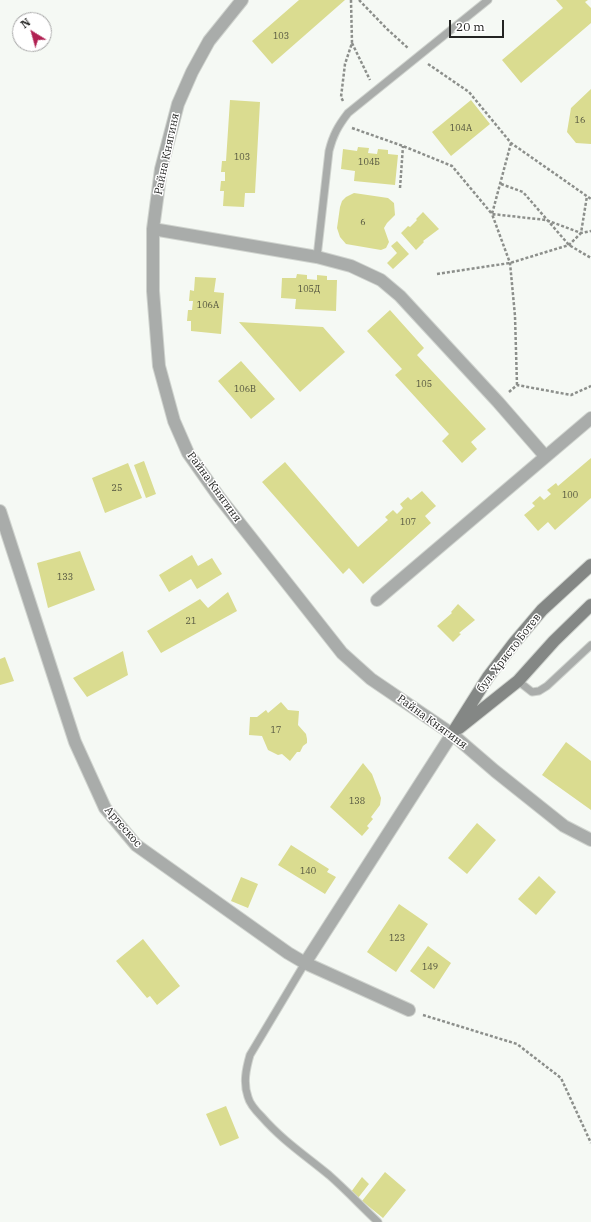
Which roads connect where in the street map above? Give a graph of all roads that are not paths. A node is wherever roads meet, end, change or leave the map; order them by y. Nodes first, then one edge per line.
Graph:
1 (242, 0) edge
2 (488, 0) edge
3 (153, 230) junction
4 (317, 257) junction
5 (591, 418) edge
6 (545, 456) junction
7 (0, 511) edge
8 (591, 565) edge
9 (377, 600) dead end
10 (591, 605) edge
11 (591, 645) edge
12 (518, 681) junction
13 (452, 734) junction
14 (591, 840) edge
15 (305, 963) junction
16 (409, 1010) road end
17 (378, 1222) edge

1 - 3 street, Райна Княгиня
2 - 4 lane
3 - 4 street
3 - 13 street, Райна Княгиня
4 - 6 street
5 - 6 street
6 - 9 street
7 - 15 street, Артескос
8 - 13 main road, бул. Христо Ботев
10 - 12 main road, бул. Христо Ботев
11 - 12 lane
12 - 13 main road, бул. Христо Ботев
13 - 14 street, Райна Княгиня
13 - 15 street
15 - 16 street, Артескос
15 - 17 lane

